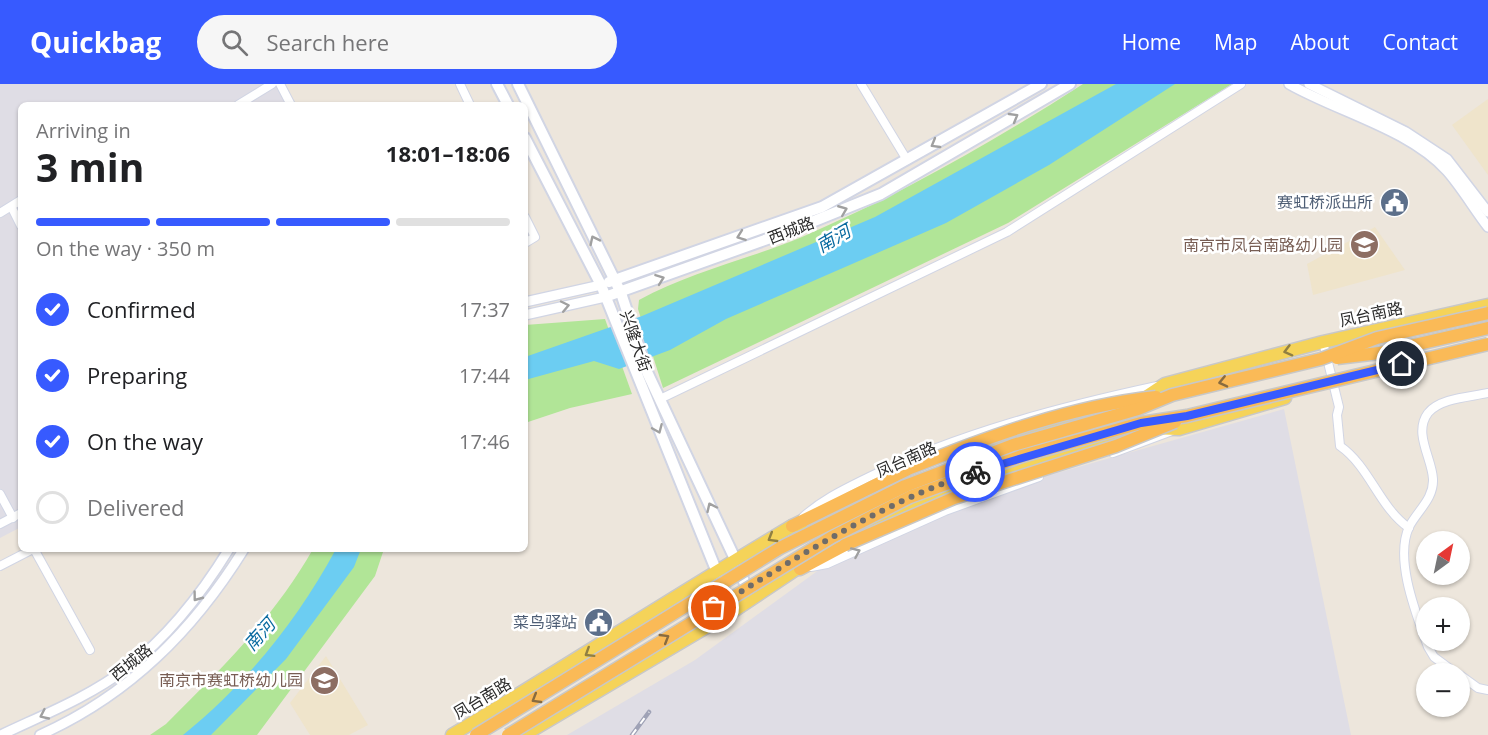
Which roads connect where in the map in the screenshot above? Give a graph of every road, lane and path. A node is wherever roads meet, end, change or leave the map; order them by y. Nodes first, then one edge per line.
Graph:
1 (272, 84) edge
2 (280, 84) edge
3 (460, 84) edge
4 (497, 84) edge
5 (518, 84) edge
6 (861, 84) edge
7 (1041, 84) edge
8 (1070, 84) edge
9 (1240, 84) edge
10 (1289, 84) edge
11 (1309, 84) edge
12 (243, 102) edge
13 (289, 102) edge
14 (469, 102) edge
15 (506, 102) edge
16 (527, 102) edge
17 (528, 105) edge
18 (528, 144) edge
19 (907, 160) junction
20 (18, 203) edge
21 (12, 208) junction
22 (1488, 212) edge
23 (0, 213) edge
24 (18, 220) edge
25 (528, 223) edge
26 (1488, 227) edge
27 (528, 241) edge
28 (614, 281) junction
29 (601, 285) junction
30 (621, 293) junction
31 (605, 297) junction
32 (537, 299) junction
33 (528, 301) edge
34 (1488, 305) edge
35 (540, 311) junction
36 (1488, 313) edge
37 (528, 314) edge
38 (1488, 328) edge
39 (1323, 342) junction
40 (1488, 344) edge
41 (1488, 349) edge
42 (1321, 359) junction
43 (1334, 385) junction
44 (1168, 389) junction
45 (1488, 393) edge
46 (660, 399) junction
47 (1187, 416) junction
48 (1179, 429) junction
49 (0, 494) edge
50 (18, 515) edge
51 (13, 518) junction
52 (0, 524) edge
53 (792, 526) junction
54 (1409, 528) junction
55 (27, 552) edge
56 (35, 552) edge
57 (227, 552) edge
58 (242, 552) edge
59 (735, 559) junction
60 (0, 566) edge
61 (800, 569) junction
62 (718, 570) junction
63 (751, 599) junction
64 (732, 612) junction
65 (90, 650) dead end
66 (1442, 663) edge
67 (1470, 682) edge
68 (1488, 690) edge
69 (1, 735) edge
70 (40, 735) edge
71 (452, 735) edge
72 (476, 735) edge
73 (508, 735) edge
74 (524, 735) edge

1 - 12 street
2 - 13 street
3 - 14 street
4 - 15 main road
16 -> 5 main road, 兴隆大街
6 - 19 street
7 -> 19 main road, 西城路
30 -> 8 main road, 西城路
9 - 46 street
10 - 26 street
11 - 22 street
28 -> 17 main road, 兴隆大街
18 - 29 main road, 兴隆大街
19 -> 28 main road, 西城路
20 - 21 street
21 - 23 street
21 - 24 street
25 - 27 street
28 - 29 main road, 西城路
28 - 30 main road, 兴隆大街
29 - 31 main road, 兴隆大街
29 - 32 street, 西城路
30 - 31 main road, 西城路
30 - 46 main road, 兴隆大街
35 -> 31 street, 西城路
31 -> 62 main road, 兴隆大街
32 - 33 street, 西城路
32 - 35 street
34 - 39 main road, 凤台南路
35 - 37 street, 西城路
36 - 42 highway, 凤台南路, bridge
38 - 42 highway, bridge
39 - 43 street
39 -> 44 main road, 凤台南路
40 - 47 highway, bridge
41 - 43 main road
42 -> 44 highway, 凤台南路, bridge
43 - 48 main road
43 - 54 street
44 - 53 main road, 凤台南路
44 - 53 highway, bridge
44 -> 72 highway, 凤台南路, bridge
45 - 54 street
59 -> 46 main road, 兴隆大街
47 - 61 highway, bridge
73 -> 47 highway, bridge
61 -> 48 street
48 - 61 main road
49 - 51 street
50 - 51 street
51 - 52 street
53 -> 59 main road, 凤台南路
54 - 66 street
55 - 60 street
56 - 65 street
57 -> 69 street, 西城路
58 - 70 street, 西城路
59 - 62 main road, 凤台南路
59 - 63 main road, 兴隆大街
61 - 63 main road
62 - 64 main road, 兴隆大街
62 -> 71 main road, 凤台南路
63 - 64 main road
64 - 74 main road
67 - 68 street

